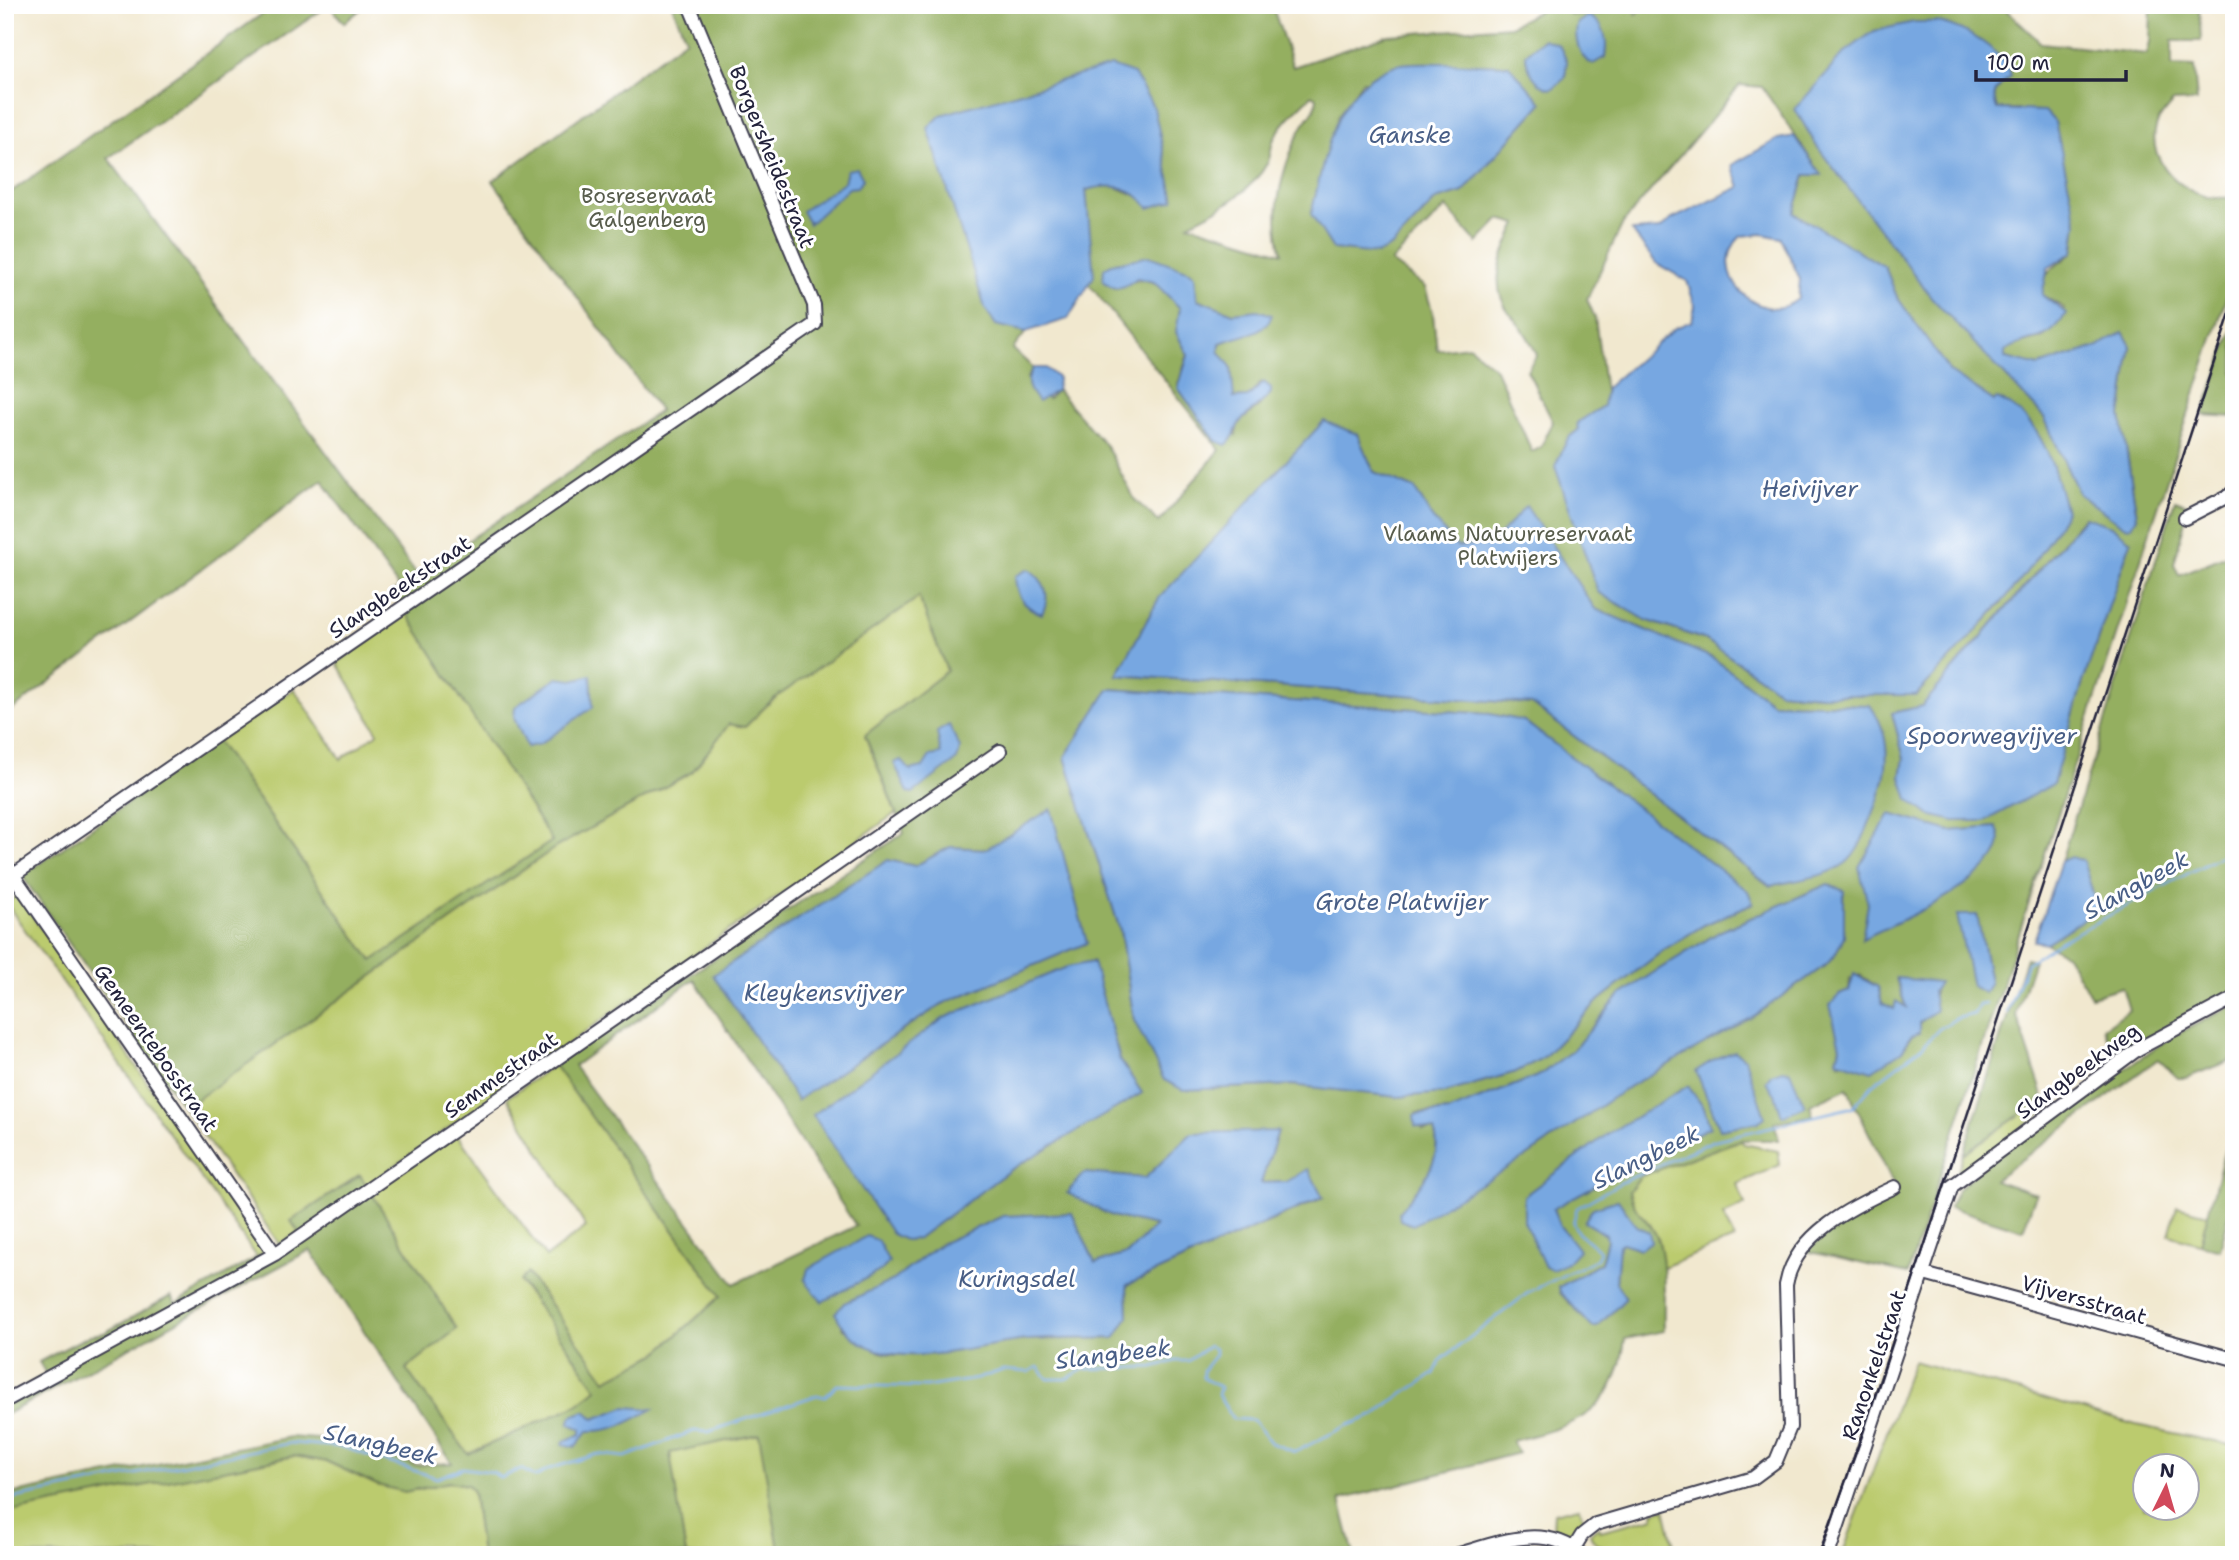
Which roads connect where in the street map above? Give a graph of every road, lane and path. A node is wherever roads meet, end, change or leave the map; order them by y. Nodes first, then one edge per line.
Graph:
1 (689, 5) edge
2 (815, 324) joint
3 (2234, 493) edge
4 (2185, 518) dead end
5 (1000, 751) dead end
6 (5, 863) edge
7 (9, 878) edge
8 (2234, 998) edge
9 (1895, 1186) dead end
10 (1952, 1186) joint
11 (275, 1254) junction
12 (1924, 1274) junction
13 (2234, 1359) edge
14 (5, 1401) edge
15 (1578, 1552) edge
16 (1456, 1555) edge
17 (1828, 1555) edge

1 - 2 street, Borgersheidestraat
2 - 7 street, Slangbeekstraat
3 - 4 street
5 - 11 street, Semmestraat
6 - 7 street, Gemeentebosstraat
7 - 11 street, Gemeentebosstraat
8 - 10 street, Slangbeekweg
9 - 15 street
10 - 12 street, Ranonkelstraat
11 - 14 street, Semmestraat
12 - 13 street, Vijversstraat
12 - 17 street, Ranonkelstraat
15 - 16 street

